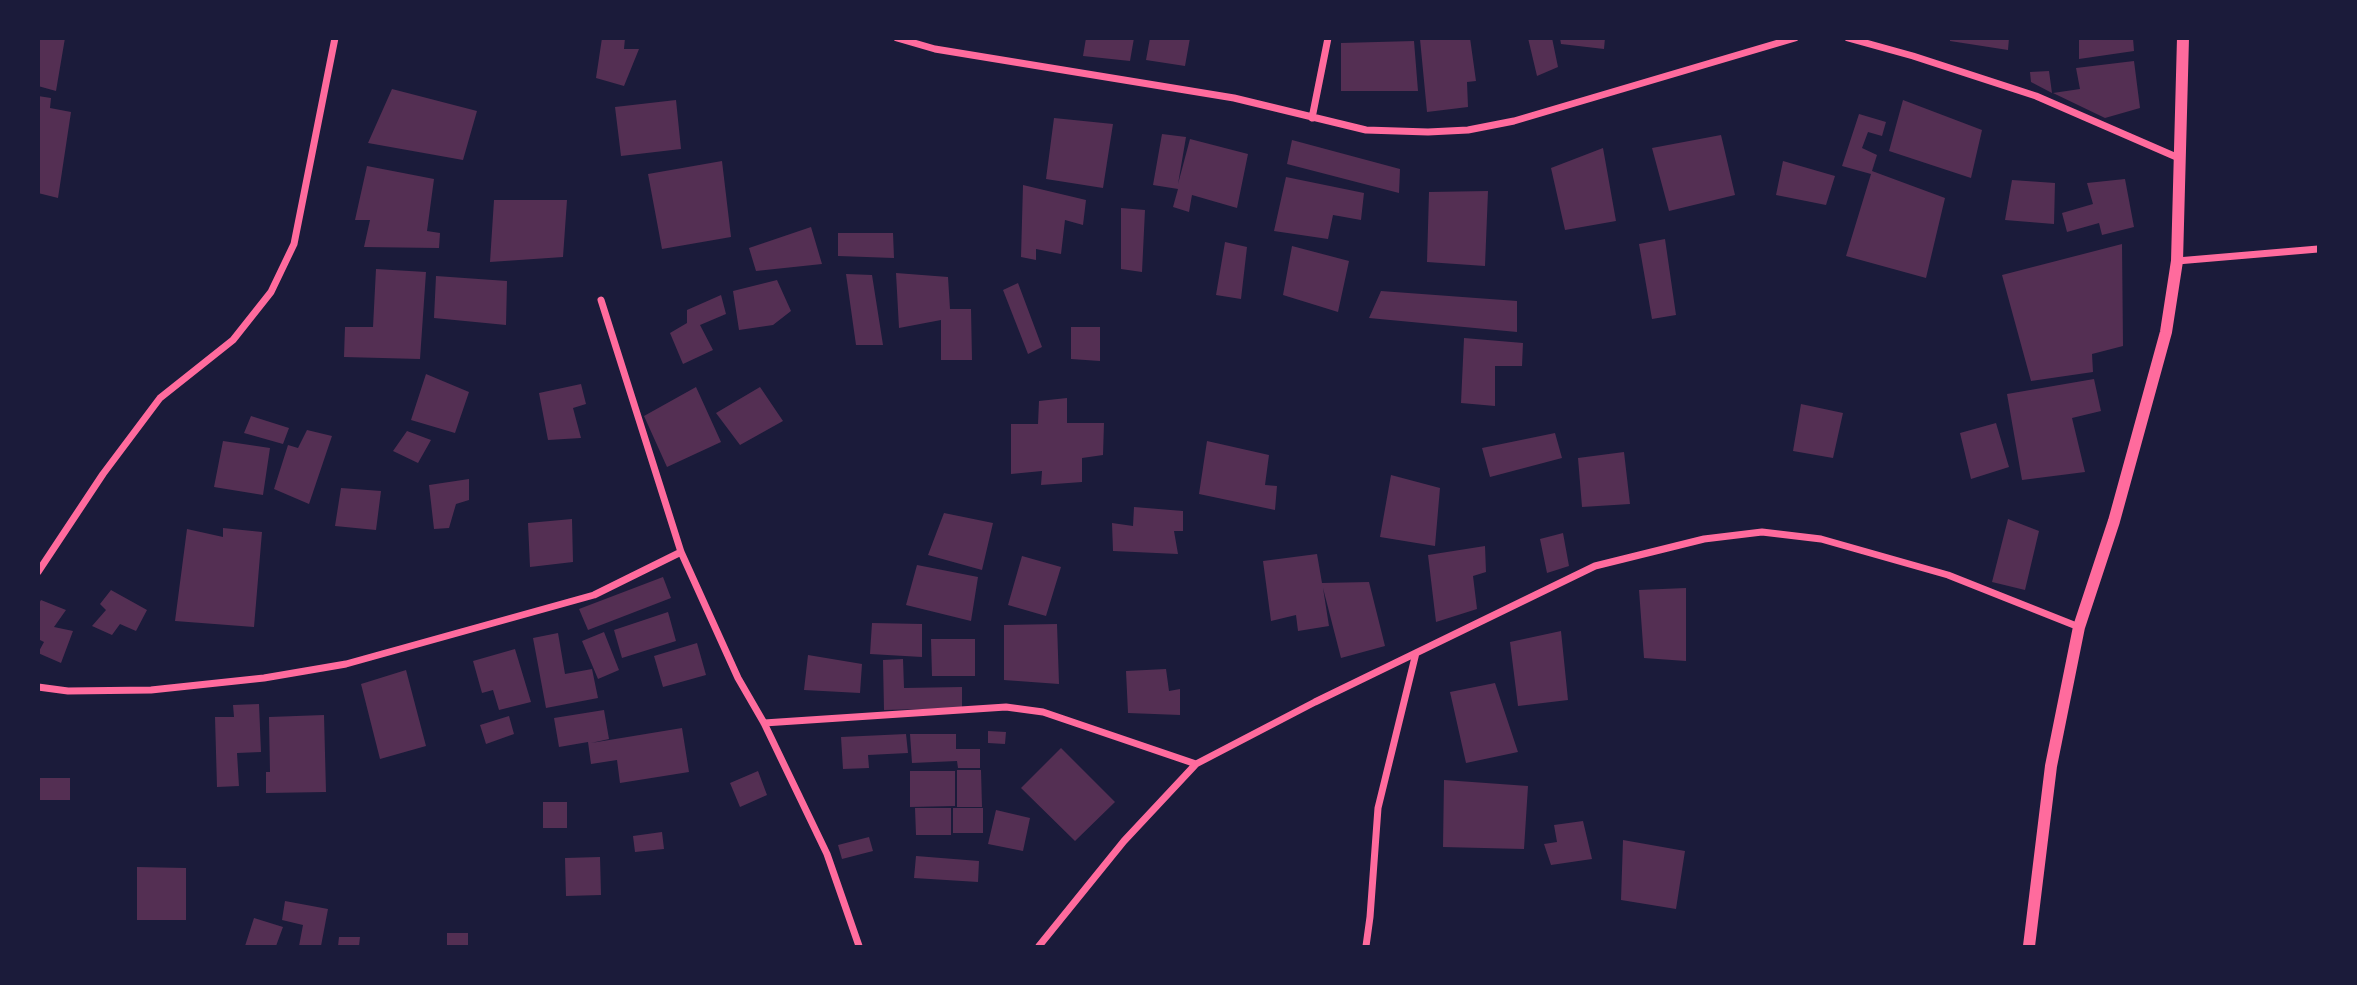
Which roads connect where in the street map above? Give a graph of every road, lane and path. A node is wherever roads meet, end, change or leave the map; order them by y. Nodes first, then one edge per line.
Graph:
1 (335, 38) edge
2 (897, 38) edge
3 (1328, 38) edge
4 (1795, 38) edge
5 (1848, 38) edge
6 (2183, 38) edge
7 (1312, 118) junction
8 (2182, 159) junction
9 (2319, 249) edge
10 (2178, 261) junction
11 (601, 300) dead end
12 (681, 552) junction
13 (38, 572) edge
14 (2079, 628) junction
15 (1416, 653) junction
16 (38, 687) edge
17 (764, 723) junction
18 (1196, 764) junction
19 (859, 947) edge
20 (1039, 947) edge
21 (1366, 947) edge
22 (2029, 947) edge

1 - 13 street
2 - 7 street
3 - 7 street
4 - 7 street
5 - 8 street
6 - 8 street
8 - 10 street
9 - 10 street
10 - 14 street
11 - 12 street
12 - 16 street
12 - 17 street
14 - 15 street
14 - 22 street
15 - 18 street
15 - 21 street
17 - 18 street
17 - 19 street
18 - 20 street

